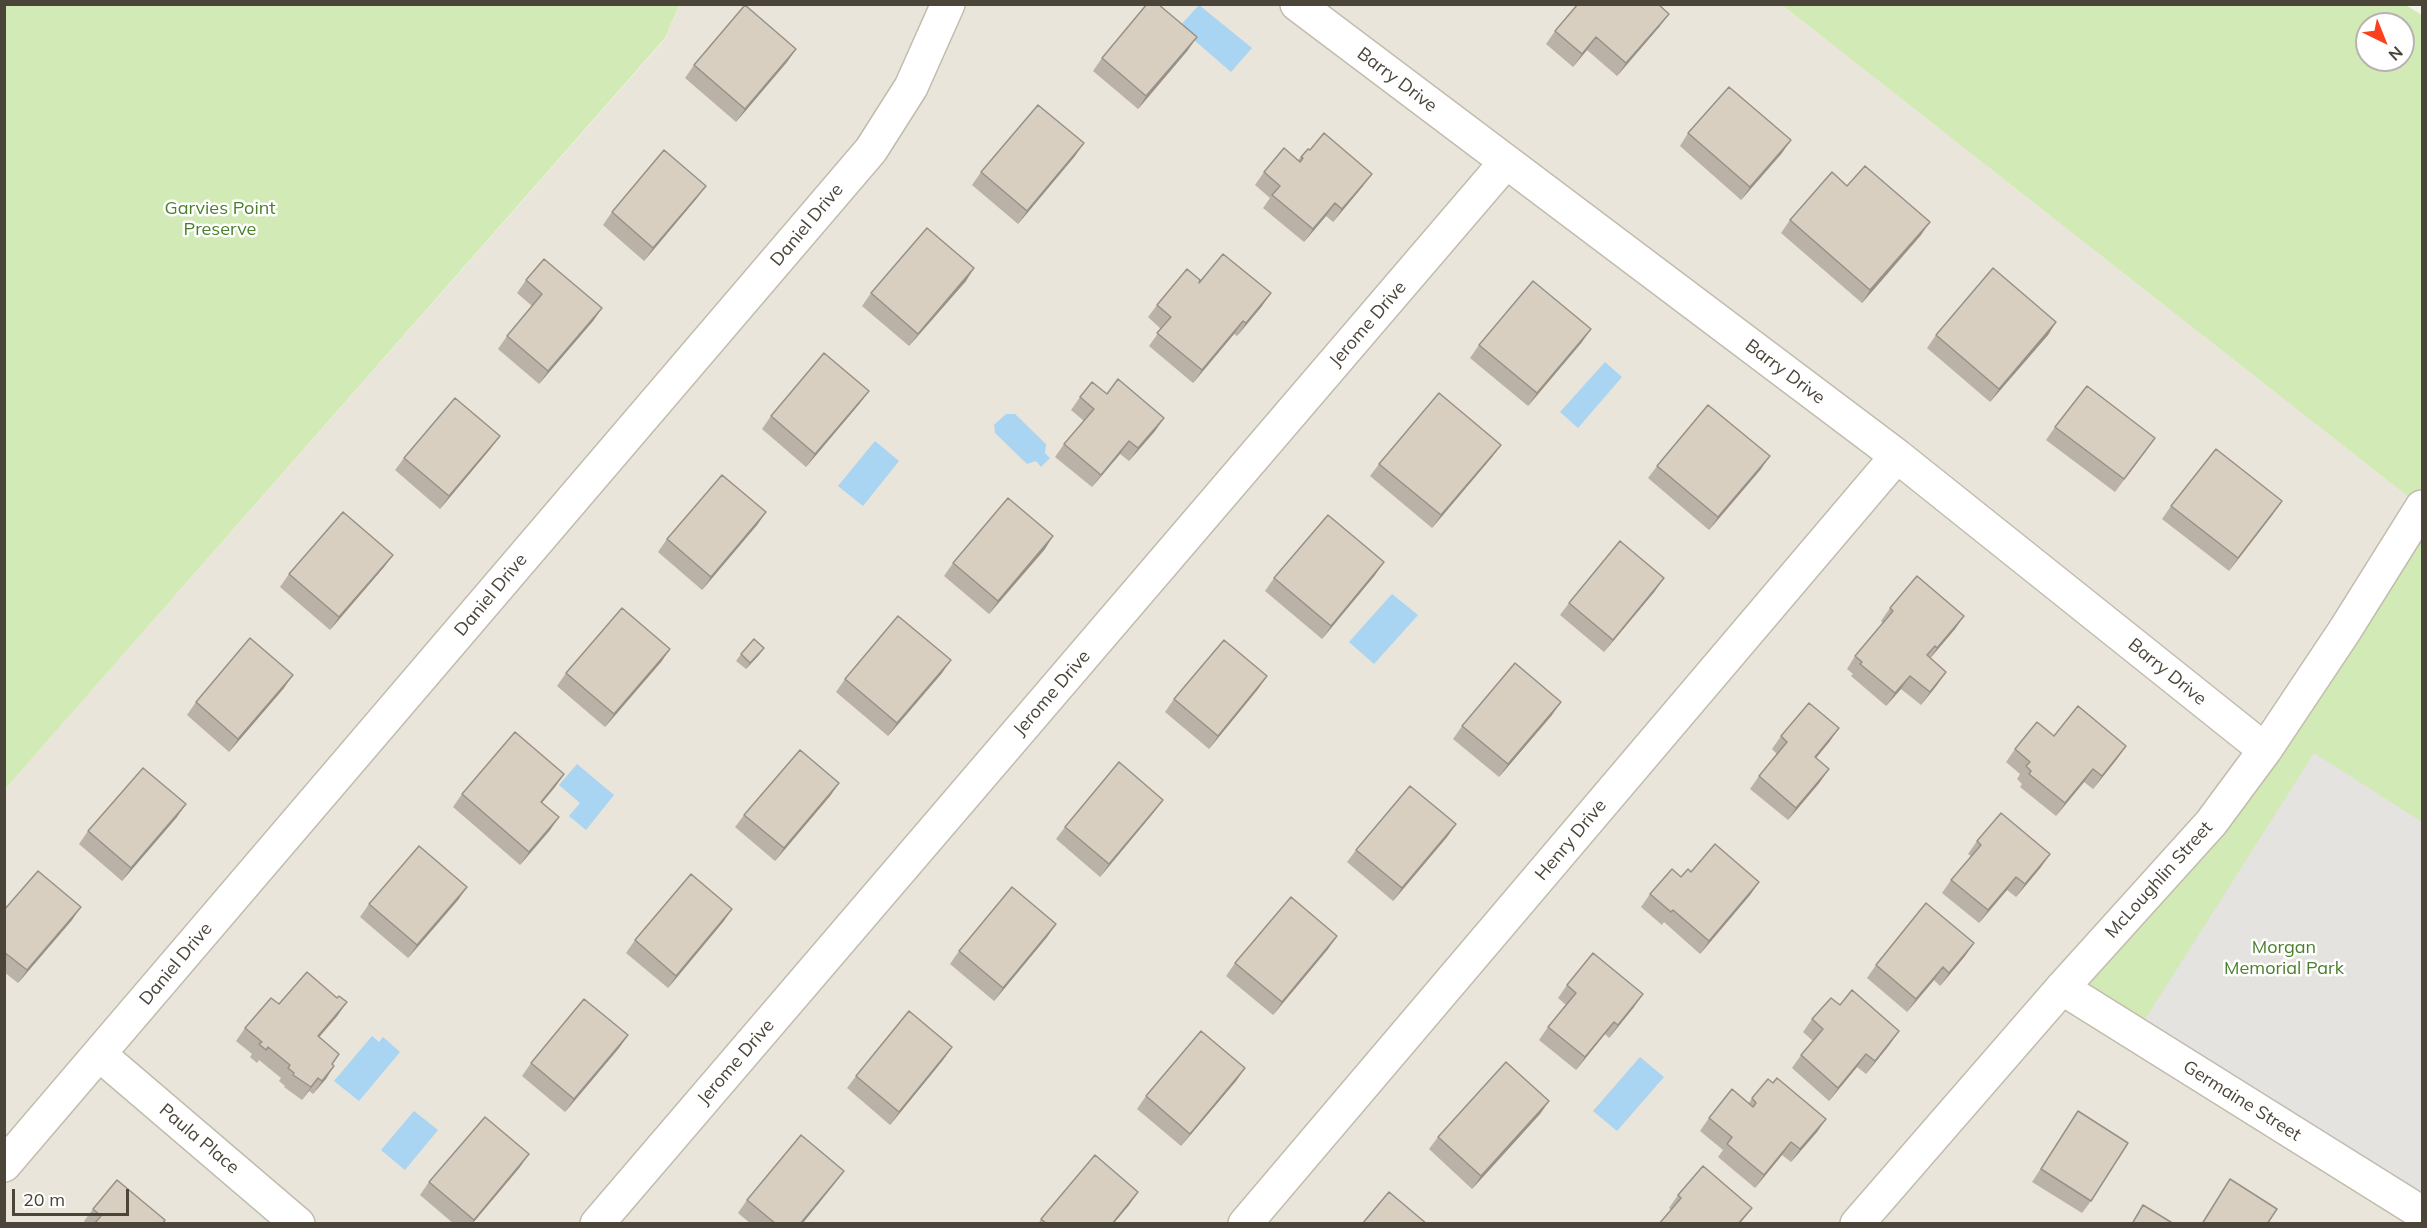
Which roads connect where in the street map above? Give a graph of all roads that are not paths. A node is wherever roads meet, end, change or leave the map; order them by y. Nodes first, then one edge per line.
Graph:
1 (948, 4) edge
2 (1297, 4) edge
3 (1506, 162) junction
4 (1897, 456) junction
5 (2422, 507) edge
6 (2265, 750) junction
7 (2062, 988) junction
8 (99, 1054) junction
9 (4, 1165) edge
10 (2422, 1213) edge
11 (298, 1224) edge
12 (597, 1224) edge
13 (1245, 1224) edge
14 (1857, 1224) edge

1 - 8 street, Daniel Drive
2 - 3 street, Barry Drive
3 - 4 street, Barry Drive
3 - 12 street, Jerome Drive
4 - 6 street, Barry Drive
4 - 13 street, Henry Drive
5 - 6 street, McLoughlin Street
6 - 7 street, McLoughlin Street
7 - 10 street, Germaine Street
7 - 14 street, McLoughlin Street
8 - 9 street, Daniel Drive
8 - 11 street, Paula Place

